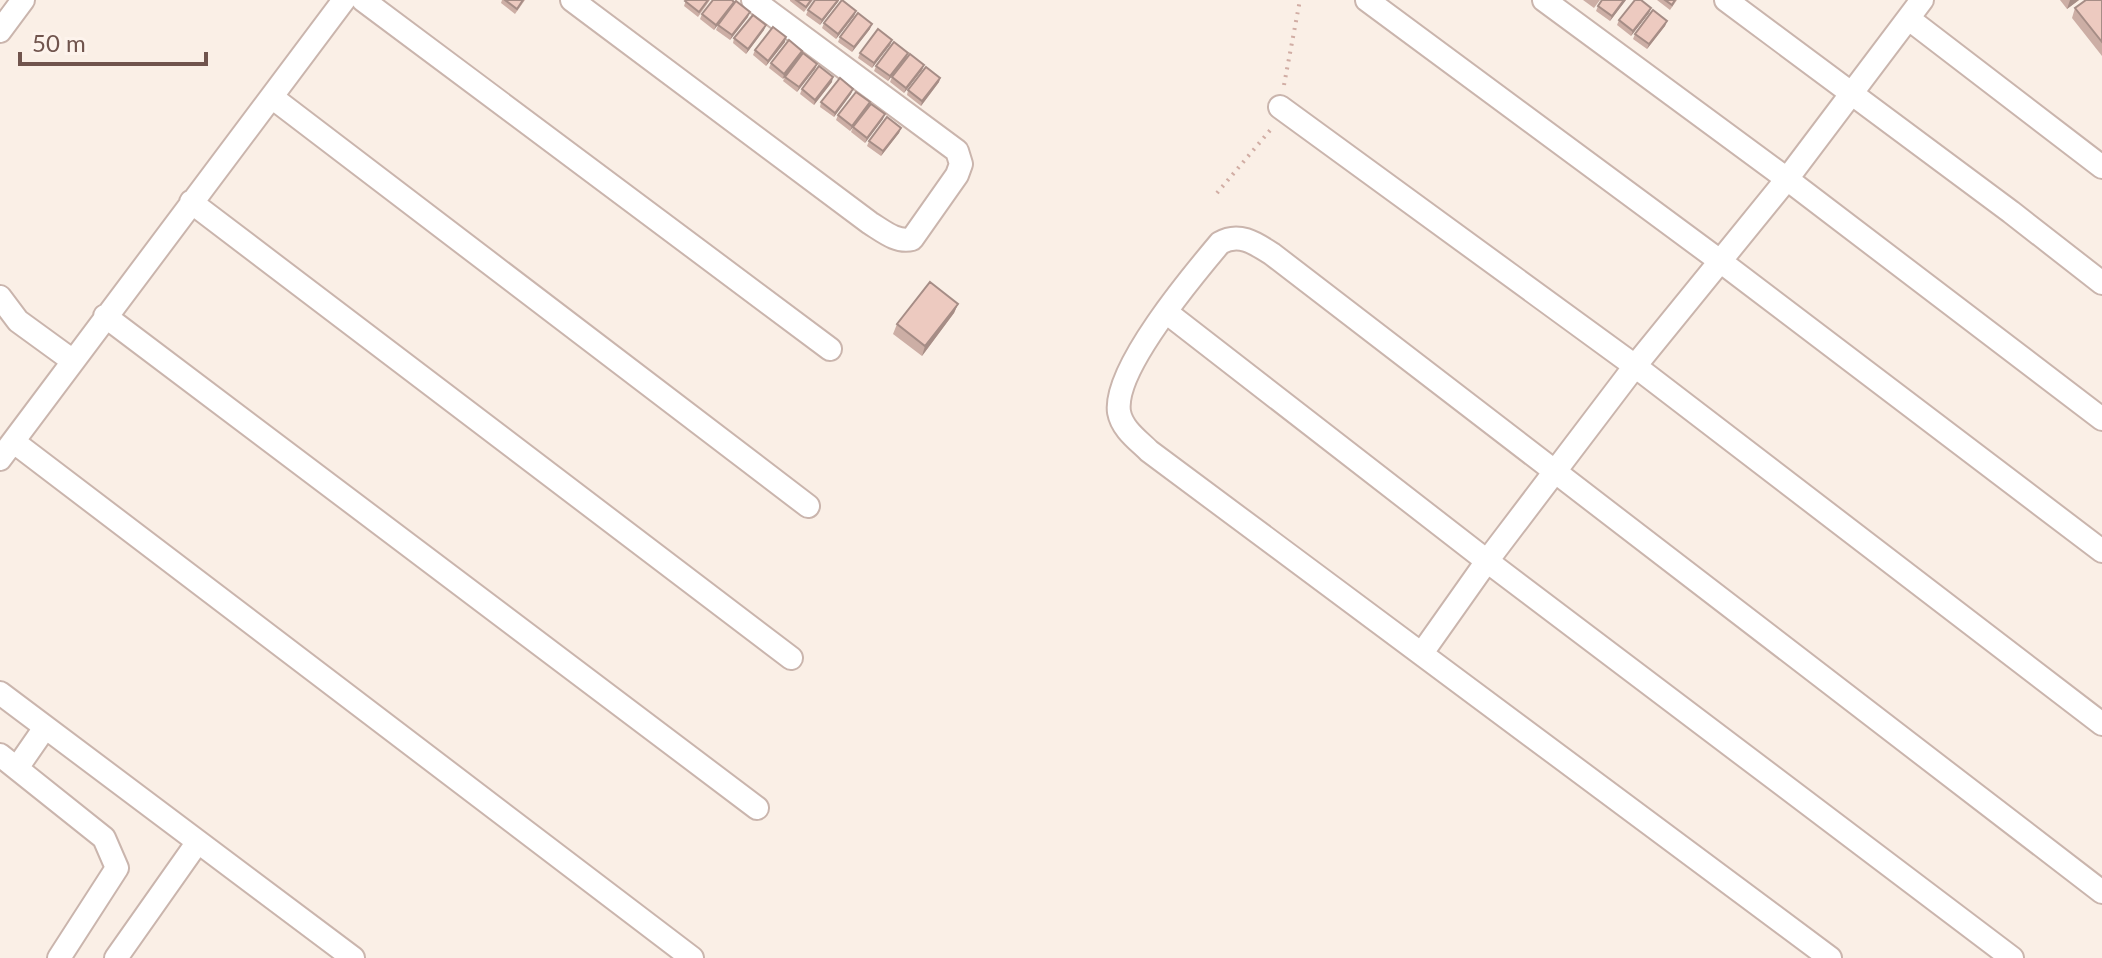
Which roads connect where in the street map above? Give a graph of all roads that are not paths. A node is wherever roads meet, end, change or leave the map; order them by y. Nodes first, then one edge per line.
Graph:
1 (23, 0) edge
2 (344, 0) edge
3 (363, 0) edge
4 (572, 0) edge
5 (753, 0) edge
6 (1367, 0) edge
7 (1544, 0) edge
8 (1726, 0) edge
9 (1922, 0) edge
10 (1909, 19) junction
11 (0, 31) edge
12 (1852, 93) junction
13 (273, 98) junction
14 (1280, 107) dead end
15 (2102, 167) edge
16 (1787, 179) junction
17 (191, 202) junction
18 (1720, 261) junction
19 (2102, 283) edge
20 (0, 297) edge
21 (1166, 312) junction
22 (105, 316) junction
23 (830, 349) dead end
24 (73, 361) junction
25 (1635, 366) junction
26 (2102, 419) edge
27 (7, 451) edge
28 (1554, 472) junction
29 (808, 506) dead end
30 (2102, 551) edge
31 (1487, 561) junction
32 (1422, 653) junction
33 (791, 658) dead end
34 (0, 693) edge
35 (2102, 724) edge
36 (44, 729) junction
37 (8, 762) edge
38 (757, 808) dead end
39 (197, 843) junction
40 (2102, 892) edge
41 (59, 958) edge
42 (116, 958) edge
43 (353, 958) edge
44 (692, 958) edge
45 (1830, 958) edge
46 (2012, 958) edge

1 - 11 street
2 - 13 street
3 - 23 street
4 - 5 street
6 - 18 street
7 - 16 street
8 - 12 street
9 - 10 street
10 - 12 street
10 - 15 street
12 - 16 street
12 - 19 street
13 - 17 street
13 - 29 street
14 - 25 street
16 - 18 street
16 - 26 street
17 - 22 street
17 - 33 street
18 - 25 street
18 - 30 street
20 - 24 street
21 - 28 street
21 - 31 street
21 - 32 street
22 - 24 street
22 - 38 street
24 - 27 street
25 - 28 street
25 - 35 street
27 - 44 street
28 - 31 street
28 - 40 street
31 - 32 street
31 - 46 street
32 - 45 street
34 - 36 street
36 - 37 street
36 - 39 street
37 - 41 street
39 - 42 street
39 - 43 street

